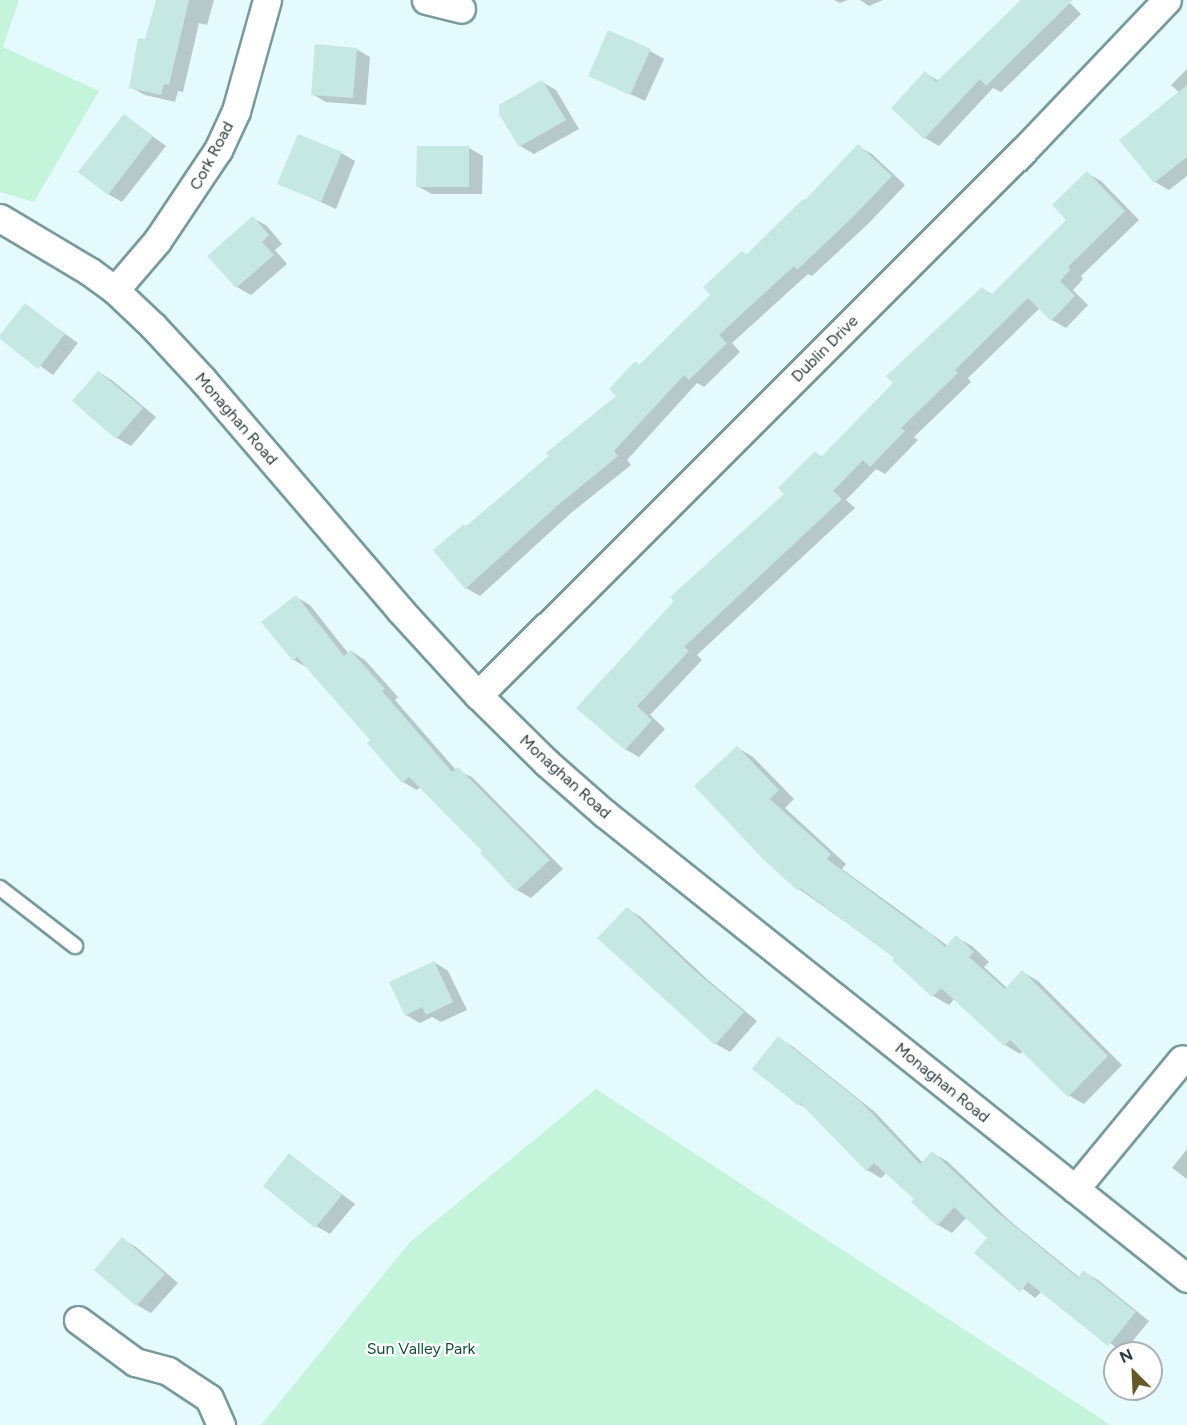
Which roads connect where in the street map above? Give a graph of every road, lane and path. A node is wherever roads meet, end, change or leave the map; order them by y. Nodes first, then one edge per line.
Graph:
1 (267, 0) edge
2 (426, 0) edge
3 (1167, 0) edge
4 (461, 9) dead end
5 (0, 218) edge
6 (115, 290) junction
7 (478, 695) junction
8 (0, 888) edge
9 (75, 946) dead end
10 (1182, 1059) dead end
11 (1075, 1189) junction
12 (1187, 1278) edge
13 (78, 1320) dead end
14 (221, 1425) edge

1 - 6 street, Cork Road
2 - 4 street
3 - 7 street, Dublin Drive
5 - 6 street, Monaghan Road
6 - 7 street, Monaghan Road
7 - 11 street, Monaghan Road
8 - 9 lane
10 - 11 street
11 - 12 street, Monaghan Road
13 - 14 street

